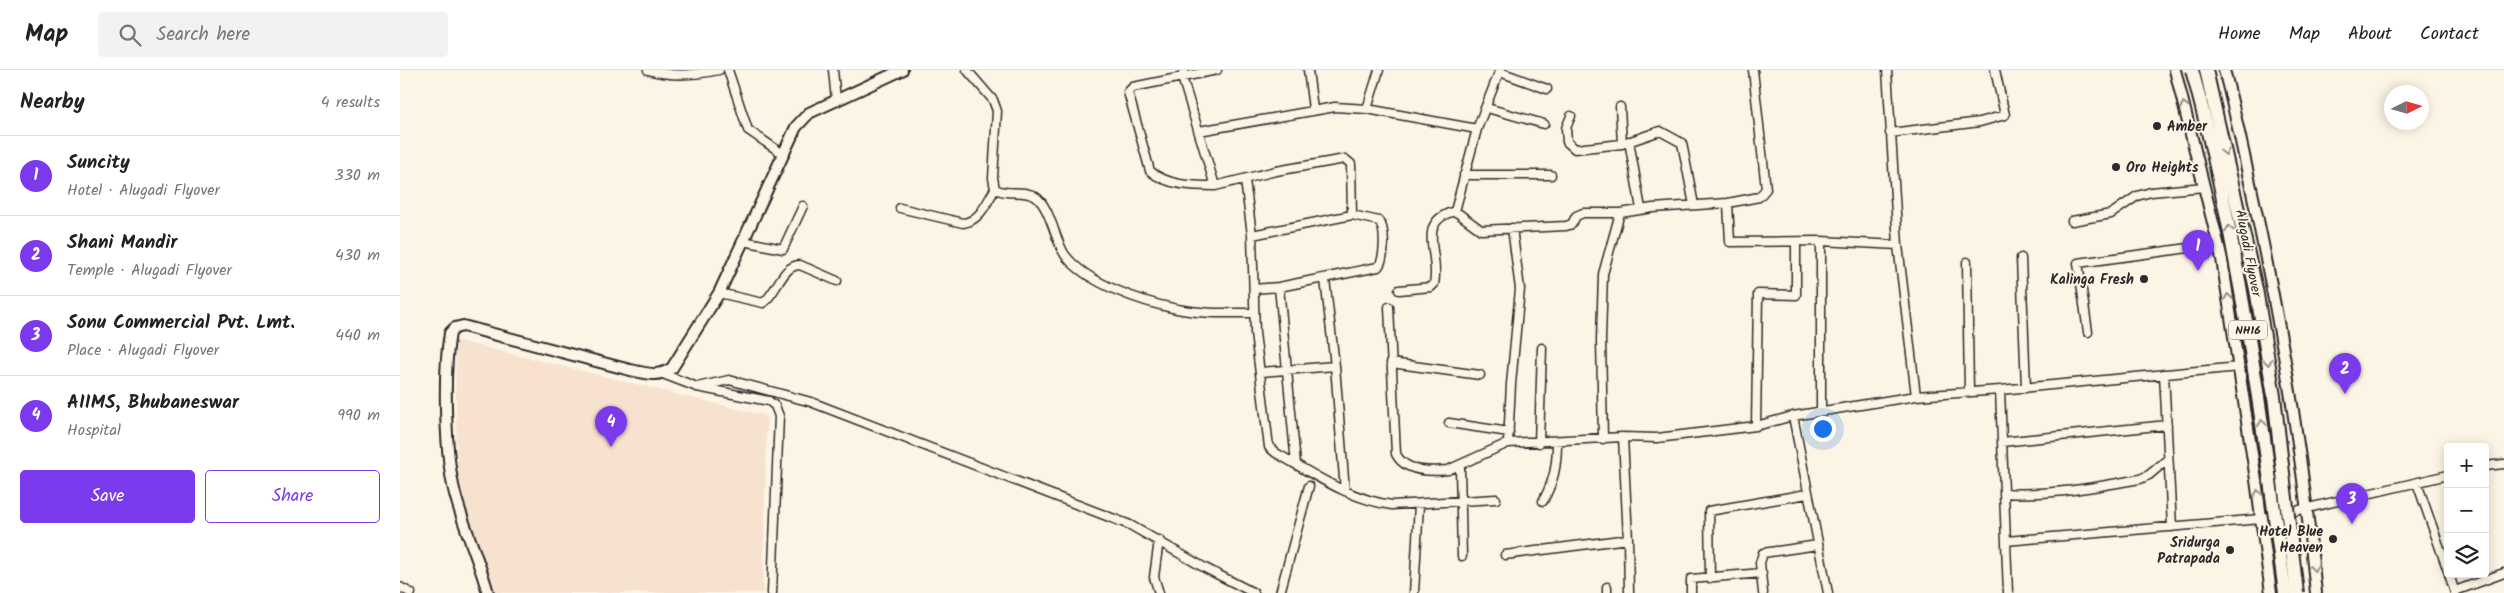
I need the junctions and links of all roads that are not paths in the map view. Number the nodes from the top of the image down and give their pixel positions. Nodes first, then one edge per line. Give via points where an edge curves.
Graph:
1 (648, 70) edge
2 (720, 70) edge
3 (728, 70) edge
4 (833, 70) edge
5 (966, 70) edge
6 (1217, 70) edge
7 (1308, 70) edge
8 (1379, 70) edge
9 (1753, 70) edge
10 (1887, 70) edge
11 (1995, 70) edge
12 (2175, 70) edge
13 (2192, 70) edge
14 (2206, 70) edge
15 (2224, 70) edge
16 (898, 71) edge
17 (1500, 71) edge
18 (1183, 74) edge
19 (1548, 89) dead end
20 (836, 100) junction
21 (1620, 107) dead end
22 (1487, 108) junction
23 (1367, 109) junction
24 (1313, 110) junction
25 (1571, 116) dead end
26 (1544, 124) dead end
27 (1477, 129) junction
28 (1199, 132) junction
29 (1890, 133) junction
30 (1626, 143) junction
31 (783, 154) junction
32 (1464, 175) junction
33 (1551, 175) dead end
34 (1244, 180) junction
35 (1215, 186) junction
36 (2204, 187) junction
37 (995, 189) junction
38 (1728, 203) junction
39 (1694, 205) junction
40 (804, 206) dead end
41 (900, 208) dead end
42 (1641, 209) junction
43 (1455, 211) junction
44 (1620, 213) junction
45 (1352, 216) junction
46 (2072, 221) dead end
47 (1512, 228) junction
48 (1252, 235) junction
49 (743, 241) junction
50 (1821, 241) junction
51 (1796, 242) junction
52 (2218, 244) junction
53 (1898, 245) junction
54 (2021, 258) dead end
55 (1967, 262) dead end
56 (1325, 279) junction
57 (837, 281) dead end
58 (1279, 287) junction
59 (1254, 289) junction
60 (1399, 290) dead end
61 (719, 293) junction
62 (1389, 307) dead end
63 (1254, 313) junction
64 (2088, 332) dead end
65 (1542, 348) dead end
66 (1391, 363) junction
67 (1336, 366) junction
68 (2239, 367) junction
69 (1287, 370) junction
70 (1261, 372) junction
71 (663, 374) junction
72 (2164, 374) junction
73 (1480, 375) dead end
74 (697, 387) junction
75 (2026, 388) junction
76 (2000, 390) junction
77 (1969, 392) junction
78 (1916, 396) junction
79 (1821, 411) junction
80 (1793, 416) junction
81 (1449, 423) dead end
82 (2167, 425) junction
83 (1756, 426) junction
84 (1509, 432) junction
85 (1623, 438) junction
86 (1603, 439) junction
87 (1557, 442) junction
88 (2002, 442) junction
89 (1539, 443) junction
90 (1508, 444) junction
91 (2168, 459) junction
92 (1296, 464) junction
93 (2504, 464) edge
94 (2489, 466) edge
95 (1460, 467) junction
96 (2444, 476) edge
97 (2417, 483) junction
98 (1309, 486) dead end
99 (1345, 491) junction
100 (2004, 493) junction
101 (1808, 494) junction
102 (1496, 499) dead end
103 (1461, 502) junction
104 (1543, 502) dead end
105 (1419, 504) junction
106 (2308, 509) junction
107 (2262, 519) junction
108 (2172, 527) junction
109 (1628, 539) junction
110 (1159, 540) junction
111 (2006, 541) junction
112 (1818, 545) junction
113 (1505, 555) dead end
114 (1462, 556) dead end
115 (2444, 561) edge
116 (1762, 573) junction
117 (2504, 573) edge
118 (1710, 578) junction
119 (2450, 578) edge
120 (400, 587) edge
121 (2455, 592) edge
122 (411, 593) edge
123 (488, 593) edge
124 (772, 593) edge
125 (1159, 593) edge
126 (1254, 593) edge
127 (1280, 593) edge
128 (1414, 593) edge
129 (1630, 593) edge
130 (1691, 593) edge
131 (1763, 593) edge
132 (1828, 593) edge
133 (2008, 593) edge
134 (2271, 593) edge
135 (2285, 593) edge
136 (2297, 593) edge
137 (2316, 593) edge

1 - 2 street via 660,74 698,75
3 - 31 street via 748,130
4 - 20 street
5 - 37 street via 993,100 997,111
6 - 18 street
7 - 24 street
8 - 23 street
9 - 38 street via 1766,189 1759,197
10 - 29 street
11 - 29 street via 2005,116
36 -> 12 street
135 -> 13 highway, Alugadi Flyover / NH16, bridge via 2243,299
14 -> 136 highway, Alugadi Flyover / NH16, bridge via 2256,289 2274,396
15 - 106 street via 2266,260
16 - 20 street
17 - 19 street
17 - 22 street
18 - 28 street
18 - 35 street via 1133,87 1128,92 1150,171 1168,181 1191,186
20 - 31 street via 803,117
21 - 30 street
22 - 26 street
22 - 27 street
23 - 24 street via 1335,107
23 - 27 street
24 - 28 street
25 - 30 street via 1566,128 1567,142 1575,149
27 - 32 street
28 - 35 street
29 - 53 street
30 - 39 street via 1660,131 1682,143
30 - 42 street
31 - 49 street
32 - 33 street
32 - 43 street
34 - 35 street
34 - 45 street via 1345,159 1351,164
34 - 48 street
36 - 46 street via 2151,192 2137,196 2111,214
36 - 52 street
37 - 41 street via 970,222
37 - 63 street via 1034,196 1040,201 1065,254 1076,266 1100,281 1132,296 1178,309
38 - 39 street
38 - 51 street via 1730,242
39 - 42 street
40 - 49 street via 782,249
42 - 44 street
43 - 47 street via 1481,230
43 - 60 street via 1438,217 1432,228 1434,284
44 - 47 street via 1579,214 1572,224 1566,226
44 - 86 street via 1603,274
45 - 48 street
45 - 56 street via 1373,219 1382,224 1381,264
47 - 84 street via 1520,289
48 - 59 street
49 - 61 street
50 - 51 street
50 - 53 street
50 - 79 street
51 - 83 street via 1796,295 1758,294
52 - 64 street via 2078,263
68 -> 52 street
53 - 78 street
54 - 75 street
55 - 77 street
56 - 58 street
56 - 67 street
57 - 61 street via 800,264 788,269 772,295 763,303
58 - 59 street
58 - 69 street
59 - 63 street
61 - 71 street via 672,368
62 - 66 street
63 - 70 street
65 - 89 street
66 - 73 street
66 - 95 street via 1396,454 1400,462 1411,468 1438,471
67 - 69 street
67 - 99 street
68 - 72 street
107 -> 68 street
69 - 70 street
69 - 92 street
70 - 92 street via 1269,446
71 - 74 street
71 - 123 street via 630,370 462,326 450,333 447,413 451,475
72 - 75 street
72 - 82 street
74 - 110 street via 729,380 811,402 1130,524
74 - 124 street via 769,401 779,416
75 - 76 street
76 - 77 street
76 - 88 street
77 - 78 street
78 - 79 street
79 - 80 street
80 - 83 street
80 - 101 street
81 - 84 street
82 - 88 street
82 - 91 street
83 - 85 street via 1657,438
84 - 90 street
85 - 86 street
85 - 109 street
86 - 87 street
87 - 89 street
87 - 104 street via 1556,473
88 - 100 street
89 - 90 street
90 - 95 street
91 - 100 street via 2140,479 2069,492
91 - 108 street
92 - 99 street
93 - 94 street
95 - 103 street
96 - 97 street
97 - 106 street
97 - 115 street
98 - 127 street
99 - 105 street via 1376,503
100 - 111 street
101 - 112 street
101 - 118 street via 1709,510
102 - 103 street
103 - 105 street
103 - 114 street
105 - 128 street
106 - 107 street
106 -> 137 street
107 - 108 street
107 - 134 street
108 - 111 street
109 - 113 street
109 - 129 street
110 - 125 street via 1154,577
110 - 126 street
111 - 133 street
112 - 116 street via 1763,553 1760,557
112 - 132 street
116 - 118 street
116 - 131 street
117 - 121 street
118 - 130 street via 1691,579
119 - 121 street
120 - 122 street

